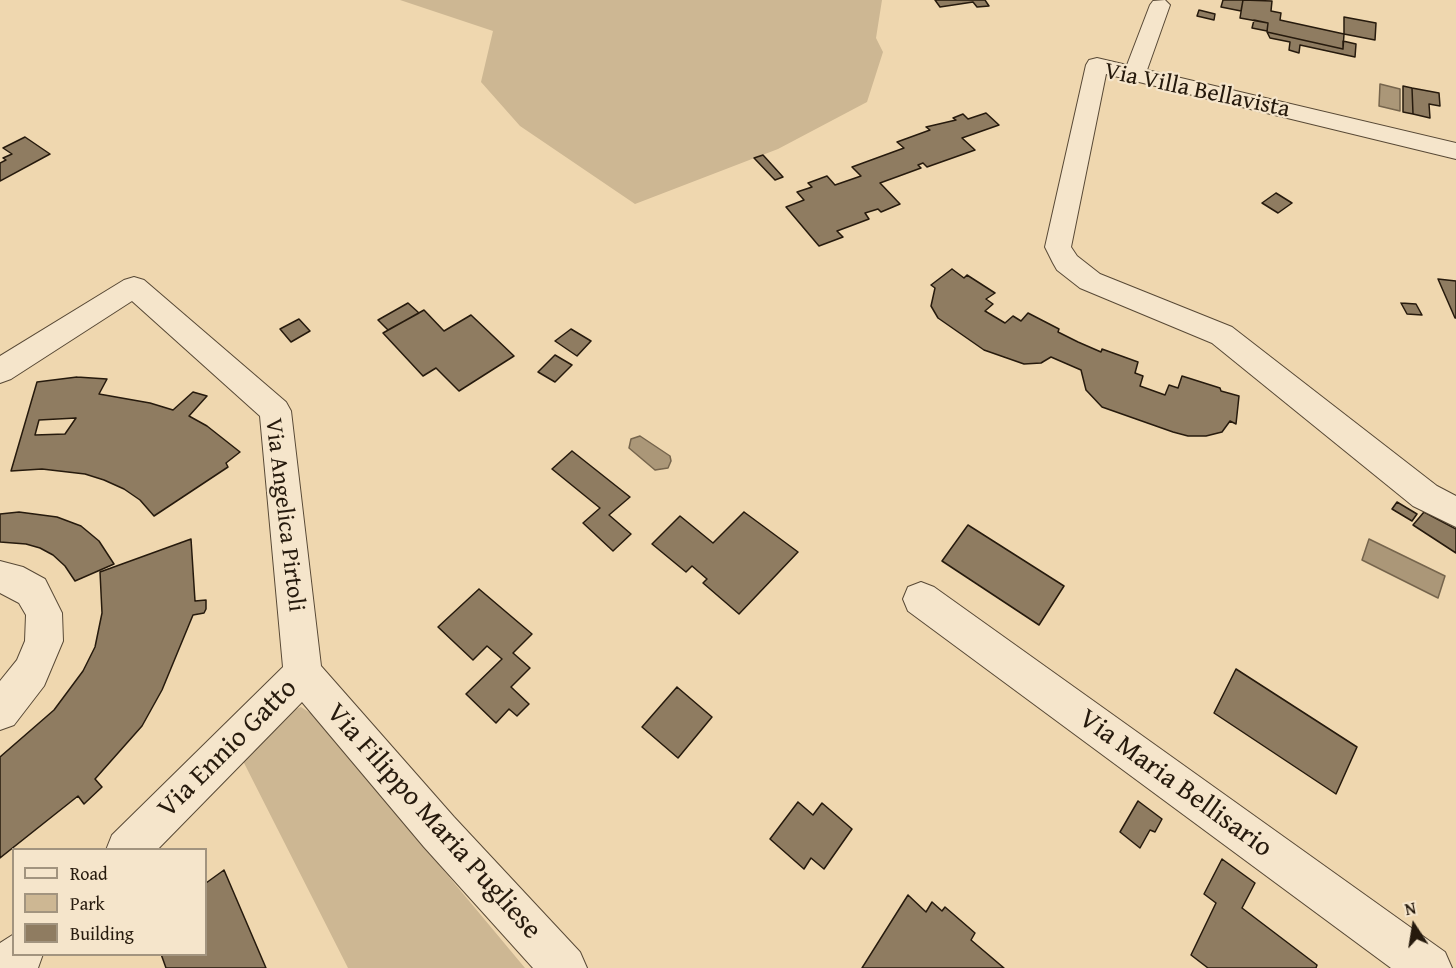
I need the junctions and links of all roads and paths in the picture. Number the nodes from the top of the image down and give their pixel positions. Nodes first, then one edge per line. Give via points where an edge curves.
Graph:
1 (1160, 5) dead end
2 (1135, 74) junction
3 (1456, 151) edge
4 (0, 371) edge
5 (1456, 512) edge
6 (0, 577) edge
7 (921, 599) dead end
8 (303, 674) junction
9 (0, 711) edge
10 (128, 848) edge
11 (19, 956) edge
12 (7, 968) edge
13 (564, 968) edge
14 (1429, 968) edge

1 - 2 street
2 - 3 street, Via Villa Bellavista
2 - 5 street, Via Villa Bellavista via 1097,65 1058,247 1066,263 1090,281 1222,334 1425,496
4 - 8 street, Via Angelica Pirtoli via 134,287 275,411
6 - 9 street via 10,578 32,591 44,613 44,641 31,673
7 - 14 street, Via Maria Bellisario
8 - 10 street, Via Ennio Gatto
8 - 13 street, Via Filippo Maria Pugliese via 439,832
11 - 12 street

